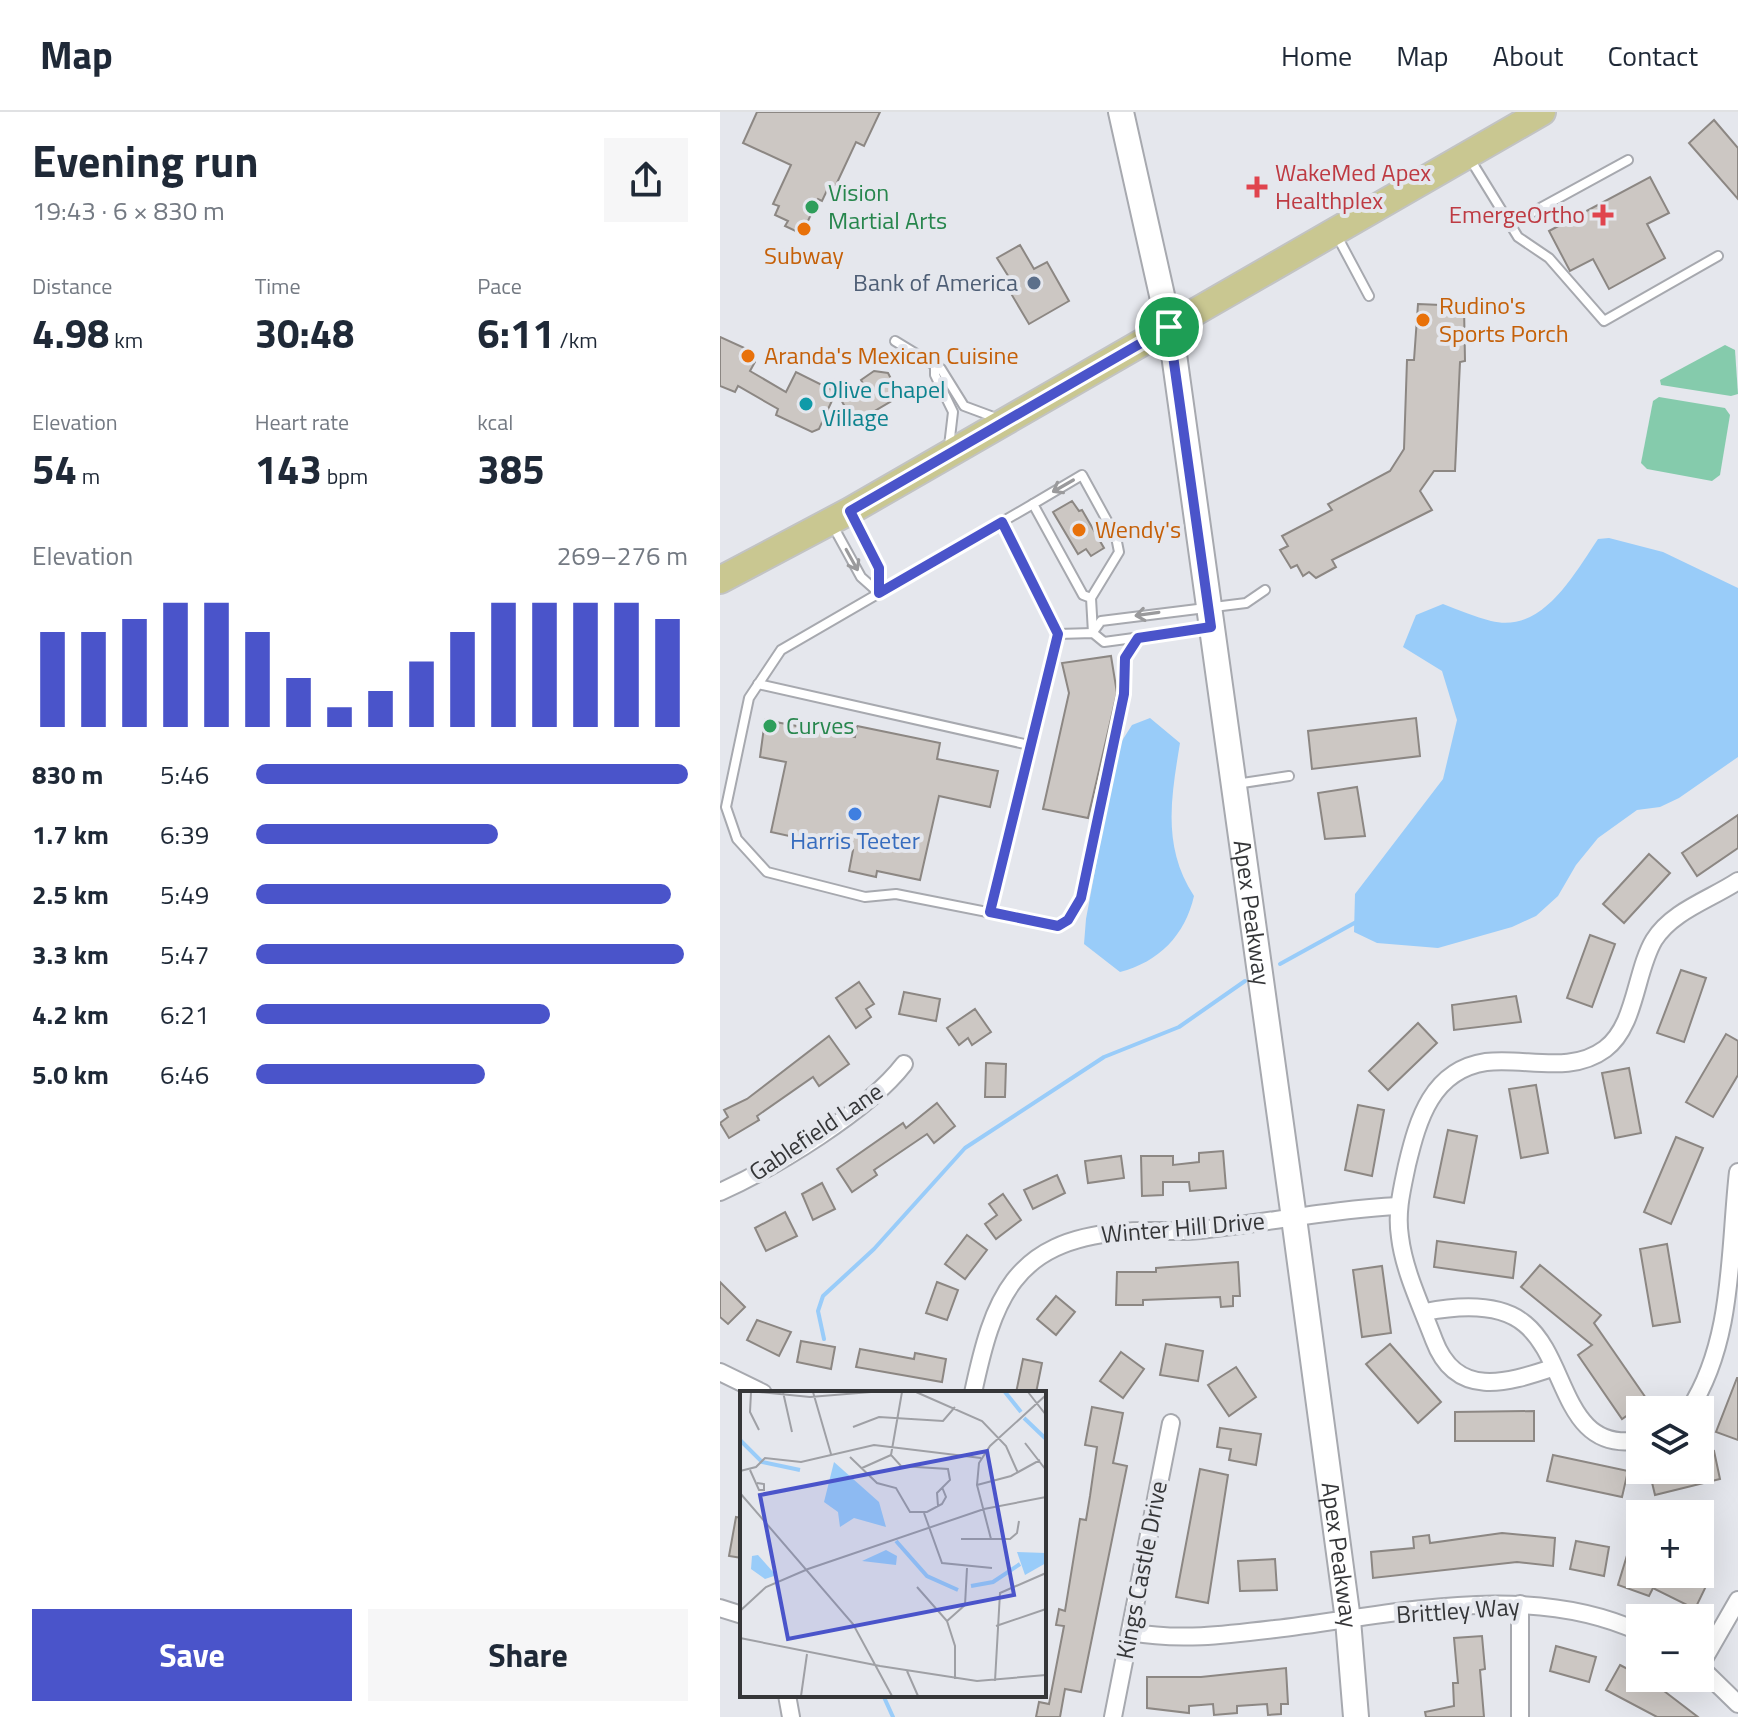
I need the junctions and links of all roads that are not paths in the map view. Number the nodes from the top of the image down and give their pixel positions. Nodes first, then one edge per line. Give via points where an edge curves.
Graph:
1 (1121, 112) edge
2 (1542, 112) edge
3 (1467, 155) junction
4 (1628, 160) dead end
5 (1511, 224) junction
6 (1334, 232) junction
7 (1718, 256) dead end
8 (1369, 296) dead end
9 (1169, 327) junction
10 (895, 341) dead end
11 (935, 368) junction
12 (1006, 421) junction
13 (947, 455) junction
14 (1033, 504) junction
15 (840, 516) junction
16 (1002, 522) junction
17 (720, 580) edge
18 (1265, 590) dead end
19 (879, 593) junction
20 (1091, 598) junction
21 (1209, 617) junction
22 (1093, 633) junction
23 (1058, 634) junction
24 (1138, 638) junction
25 (758, 684) junction
26 (1029, 745) junction
27 (1289, 776) dead end
28 (1232, 784) junction
29 (1738, 881) edge
30 (990, 912) junction
31 (904, 1064) dead end
32 (1738, 1172) edge
33 (720, 1192) edge
34 (1399, 1206) junction
35 (1294, 1218) junction
36 (1425, 1312) junction
37 (1552, 1368) junction
38 (720, 1372) edge
39 (759, 1391) edge
40 (973, 1391) edge
41 (1697, 1396) edge
42 (1171, 1423) dead end
43 (1626, 1440) edge
44 (1738, 1600) edge
45 (1520, 1604) junction
46 (720, 1608) edge
47 (740, 1614) edge
48 (1348, 1620) junction
49 (1626, 1627) edge
50 (1130, 1632) junction
51 (1714, 1642) edge
52 (1714, 1681) edge
53 (787, 1697) edge
54 (1738, 1704) edge
55 (791, 1717) edge
56 (1113, 1717) edge
57 (1356, 1717) edge
58 (1520, 1717) edge

1 - 9 main road, Apex Peakway
2 - 3 main road
3 - 5 lane
3 - 6 main road
4 - 5 lane
5 - 7 lane via 1604,321
6 - 8 lane
6 - 9 main road
9 - 12 main road
9 - 21 main road, Apex Peakway
10 - 11 lane
11 - 12 lane via 941,369 964,406
11 - 13 lane via 953,412
12 - 13 main road
13 - 15 main road
14 - 16 lane
14 - 20 lane via 1083,595
20 -> 14 lane via 1119,552 1082,475
15 - 17 main road
15 -> 19 lane via 861,577
15 - 19 lane via 879,568
16 - 19 lane
16 - 23 lane
18 - 21 lane
19 - 25 lane via 781,650
20 - 22 lane
21 -> 22 lane via 1101,621
21 - 24 lane
21 - 28 main road, Apex Peakway
22 - 23 lane
22 - 24 lane via 1104,642
23 - 26 lane
24 - 30 lane via 1125,658 1124,694 1081,898 1058,926
25 - 26 lane
25 - 30 lane via 749,698 726,807 737,839 767,872 865,897 896,894
26 - 30 lane
27 - 28 lane
28 - 35 main road, Apex Peakway
29 - 34 street via 1685,912 1655,939 1624,1023 1607,1048 1565,1064 1486,1062 1450,1077 1434,1092 1416,1128
31 - 33 street, Gablefield Lane via 886,1088 778,1161
32 - 41 street via 1719,1341
34 - 35 street, Winter Hill Drive
34 - 36 street via 1400,1241
35 - 40 street, Winter Hill Drive via 1186,1231 1110,1233 1054,1248 1022,1273 997,1304
35 - 48 main road, Apex Peakway
36 - 37 street via 1462,1307 1510,1316 1536,1335
36 - 37 street via 1444,1359 1469,1379 1502,1383
37 - 43 street via 1590,1430 1612,1441
38 - 39 street
42 - 50 street, Kings Castle Drive
44 - 51 street
45 - 48 street, Brittley Way
45 - 49 street, Brittley Way via 1578,1610
45 - 58 street
46 - 47 street
48 - 50 street, Brittley Way via 1203,1637
48 - 57 main road, Apex Peakway
50 - 56 street, Kings Castle Drive
52 - 54 street
53 - 55 street

